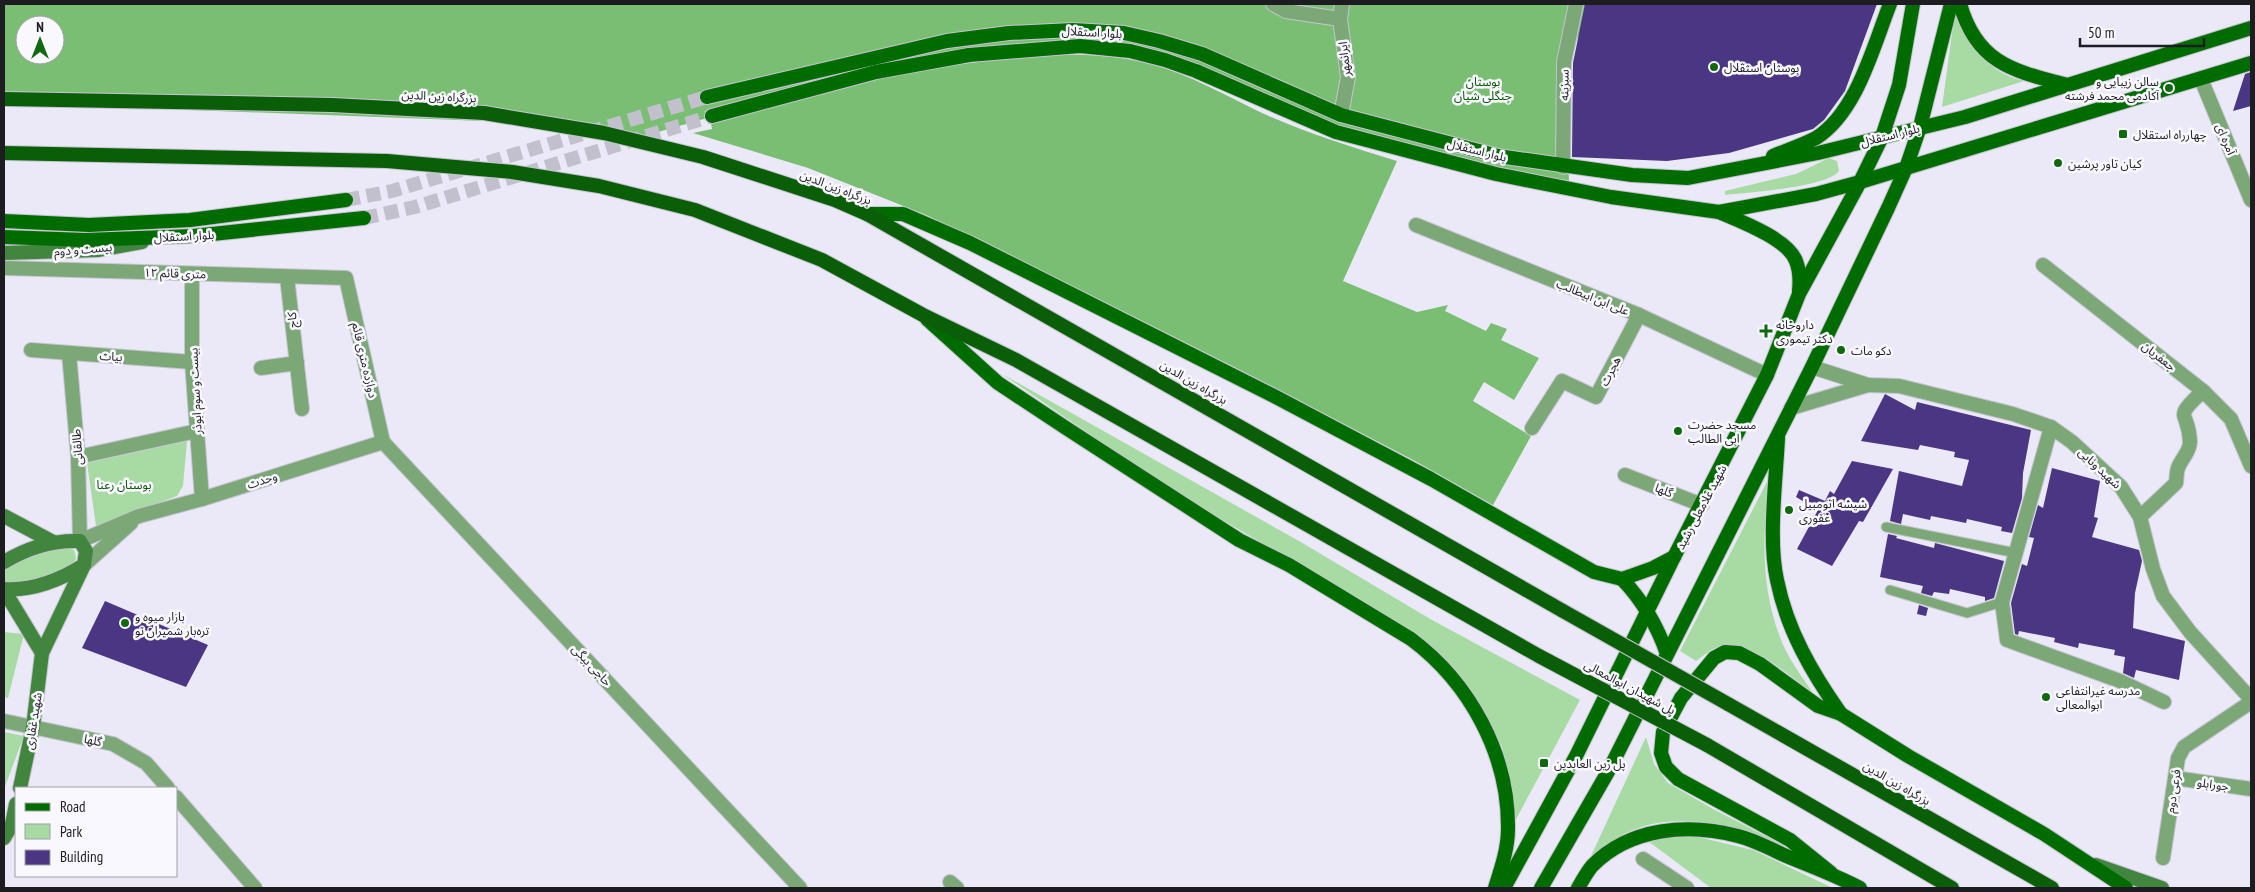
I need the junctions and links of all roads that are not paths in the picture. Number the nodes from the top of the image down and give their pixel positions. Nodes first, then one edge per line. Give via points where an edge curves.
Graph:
1 (1273, 4) edge
2 (1342, 4) edge
3 (1576, 4) edge
4 (1890, 4) edge
5 (1913, 4) edge
6 (1951, 4) edge
7 (1960, 4) edge
8 (1340, 19) junction
9 (2251, 28) edge
10 (2251, 63) edge
11 (2201, 79) junction
12 (2068, 85) junction
13 (707, 97) tunnel mouth
14 (4, 99) edge
15 (1341, 115) junction
16 (712, 116) tunnel mouth
17 (1920, 127) junction
18 (1882, 137) junction
19 (4, 153) edge
20 (1563, 167) junction
21 (1906, 168) junction
22 (1742, 169) junction
23 (1860, 182) junction
24 (346, 200) tunnel mouth
25 (2251, 200) edge
26 (1719, 212) junction
27 (867, 214) junction
28 (364, 218) tunnel mouth
29 (4, 222) edge
30 (1416, 225) dead end
31 (4, 237) edge
32 (161, 237) junction
33 (4, 253) edge
34 (2043, 265) dead end
35 (4, 268) edge
36 (287, 277) junction
37 (346, 278) joint
38 (192, 283) dead end
39 (1799, 294) junction
40 (923, 315) junction
41 (1639, 315) junction
42 (31, 350) dead end
43 (68, 353) junction
44 (192, 362) junction
45 (297, 363) junction
46 (1812, 367) junction
47 (261, 368) dead end
48 (1767, 375) junction
49 (1868, 384) junction
50 (2203, 391) junction
51 (1791, 408) junction
52 (302, 409) dead end
53 (2051, 427) junction
54 (1532, 428) dead end
55 (197, 431) junction
56 (1778, 434) junction
57 (383, 442) junction
58 (78, 456) junction
59 (2251, 466) edge
60 (1625, 475) dead end
61 (202, 499) junction
62 (1702, 505) junction
63 (4, 516) edge
64 (139, 516) junction
65 (2140, 517) junction
66 (1886, 527) dead end
67 (80, 541) junction
68 (53, 542) junction
69 (2016, 553) junction
70 (1674, 557) junction
71 (4, 562) edge
72 (84, 565) junction
73 (1622, 579) junction
74 (4, 589) edge
75 (1890, 590) dead end
76 (2002, 602) junction
77 (1648, 612) junction
78 (42, 653) junction
79 (1667, 654) junction
80 (2251, 700) edge
81 (2164, 702) dead end
82 (1841, 714) junction
83 (4, 721) edge
84 (33, 727) junction
85 (2175, 778) junction
86 (20, 787) edge
87 (167, 787) edge
88 (2251, 789) edge
89 (178, 799) edge
90 (15, 809) edge
91 (4, 838) edge
92 (2163, 858) dead end
93 (1643, 859) dead end
94 (2083, 860) junction
95 (1592, 866) junction
96 (1831, 873) junction
97 (248, 886) edge
98 (800, 888) edge
99 (1494, 888) edge
100 (1504, 888) edge
101 (1541, 888) edge
102 (1578, 888) edge
103 (1587, 888) edge
104 (1687, 888) edge
105 (1860, 888) edge
106 (1952, 888) edge
107 (2052, 888) edge
108 (2126, 888) edge
109 (2162, 888) edge

1 - 8 street via 1286,11
2 - 8 street, ایرانمهر
3 - 20 street, سبزینه via 1564,62
4 - 22 main road via 1855,92 1840,115 1816,138
5 - 18 main road, شهید غلامعلی رشید via 1898,85
6 - 17 main road
7 - 12 main road via 1968,25 1993,57 2016,72
8 - 15 street, ایرانمهر via 1348,77
9 - 12 main road, بلوار استقلال
10 - 11 main road, بلوار استقلال
11 - 21 main road, بلوار استقلال
11 - 25 street, آمره ای
12 - 17 main road, بلوار استقلال via 1965,117
13 - 15 main road, بلوار استقلال via 947,41 1009,33 1074,30 1124,34 1185,49
14 - 27 highway, بزرگراه زین الدین via 332,106 484,113 604,133 703,157 835,200
15 - 20 main road, بلوار استقلال via 1498,156
16 - 26 main road, بلوار استقلال via 876,72 969,56 1080,46 1130,51 1196,70 1336,132 1496,174 1611,197
17 - 18 main road, بلوار استقلال
17 - 21 main road
18 - 22 main road, بلوار استقلال
18 - 23 main road, شهید غلامعلی رشید
19 - 40 highway via 387,162 512,172 599,186 695,210 822,260
20 - 22 main road, بلوار استقلال via 1688,178
21 - 23 main road, بلوار استقلال
21 - 46 main road
23 - 26 main road, بلوار استقلال via 1816,194
23 - 39 main road, شهید غلامعلی رشید
24 - 29 main road, بلوار استقلال via 190,220 89,225
26 - 39 main road via 1760,230 1788,249 1798,266
27 - 73 main road via 903,214 970,243 1274,396 1431,479 1594,572
27 - 107 highway, بزرگراه زین الدین, bridge
28 - 32 main road, بلوار استقلال
30 - 41 street, علی ابن ابیطالب
31 - 32 main road, بلوار استقلال via 85,240
32 - 33 main road, بیست و دوم via 98,250
34 - 50 street, جعفریان
35 - 36 street, ۱۲ متری قائم
36 - 37 street, ۱۲ متری قائم
36 - 45 street, کاج
37 - 57 street, دوازده متری قائم
38 - 44 street, بیست و سوم ابوذر
39 - 48 main road, شهید غلامعلی رشید
40 - 99 main road via 998,383 1239,540 1289,565 1430,653 1470,700 1503,777 1508,830 1504,859
40 - 106 highway, پل شهیدان ابوالمعالی, bridge via 1016,360 1539,656 1707,745
41 - 48 street, علی ابن ابیطالب
41 - 54 street, هجرت via 1596,397 1562,381
42 - 43 street, بیات
43 - 44 street, بیات
43 - 58 street, طالقانی
44 - 55 street, بیست و سوم ابوذر
45 - 47 street
45 - 52 street, کاج
46 - 49 street, شهید ونایی
46 - 51 main road
48 - 62 main road, شهید غلامعلی رشید
49 - 51 street, شهید ونایی
49 - 53 street, شهید ونایی via 1899,386 1943,396
50 - 59 street, جعفریان via 2231,419
50 - 65 street via 2183,413 2190,442 2178,467 2176,483
51 - 56 main road
53 - 65 street, شهید ونایی via 2108,473
53 - 69 street
55 - 58 street
55 - 61 street, بیست و سوم ابوذر
56 - 79 main road
56 - 82 main road via 1774,501 1776,580 1791,629 1816,678
57 - 61 street, وحدت
57 - 98 street, حاجی بیگی
58 - 67 street, طالقانی
60 - 62 street, گلها
61 - 64 street, وحدت
62 - 70 main road, شهید غلامعلی رشید
63 - 68 main road
64 - 67 street, وحدت
64 - 72 street, وحدت
65 - 80 street, شهید ونایی via 2163,596 2190,632
66 - 69 lane
67 - 68 main road
67 - 72 main road via 86,551
68 - 71 main road
69 - 76 street
70 - 73 main road
70 - 77 main road, شهید غلامعلی رشید
72 - 74 main road via 65,577 20,590
72 - 78 main road, شهید غفاری
73 - 77 main road
74 - 78 main road
75 - 76 lane via 1967,612
76 - 81 street via 2007,640
77 - 79 main road
77 - 100 main road, شهید غلامعلی رشید via 1576,756
78 - 84 main road, شهید غفاری
79 - 101 main road via 1609,770
80 - 85 street, فرعی دوم via 2184,747 2178,758
82 - 94 main road
82 - 96 main road via 1818,706 1760,664 1726,652 1714,658 1681,698 1664,732 1661,754 1666,768 1678,779 1790,840
83 - 84 street, گلها
84 - 86 main road, شهید غفاری
84 - 87 street, گلها via 113,744 146,762
85 - 88 street, جورابلو
85 - 92 street, فرعی دوم
89 - 97 street
90 - 91 main road via 12,824
93 - 104 street
94 - 108 main road
94 - 109 main road
95 - 96 main road via 1620,845 1644,834 1690,829 1739,836
95 - 102 main road
95 - 103 main road
96 - 105 main road

